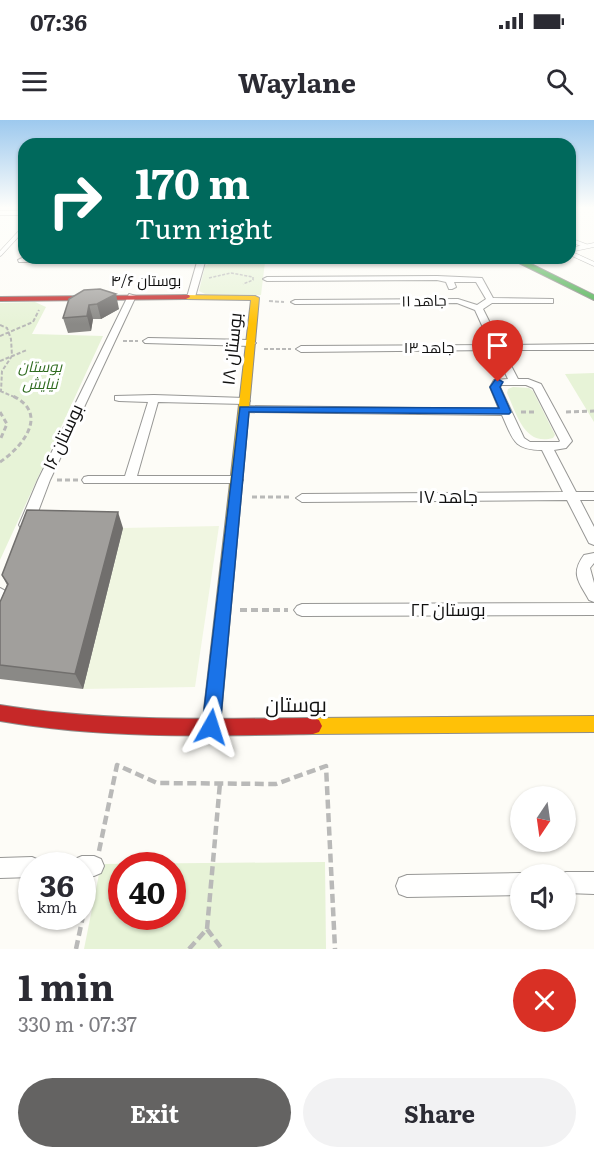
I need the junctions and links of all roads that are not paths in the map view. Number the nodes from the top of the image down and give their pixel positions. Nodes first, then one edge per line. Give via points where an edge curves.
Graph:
1 (576, 254) edge
2 (201, 264) edge
3 (525, 264) edge
4 (594, 264) edge
5 (267, 279) dead end
6 (449, 280) junction
7 (132, 296) junction
8 (191, 297) junction
9 (594, 298) edge
10 (0, 299) edge
11 (256, 299) joint
12 (490, 300) junction
13 (458, 301) junction
14 (550, 301) dead end
15 (295, 302) road end
16 (478, 308) junction
17 (148, 341) road end
18 (251, 346) junction
19 (497, 347) junction
20 (594, 347) edge
21 (301, 349) road end
22 (514, 382) junction
23 (119, 398) dead end
24 (154, 398) junction
25 (244, 405) junction
26 (506, 412) junction
27 (546, 446) junction
28 (88, 480) road end
29 (130, 480) junction
30 (237, 480) junction
31 (572, 496) junction
32 (594, 496) edge
33 (302, 498) road end
34 (594, 540) edge
35 (20, 541) edge
36 (594, 558) edge
37 (4, 596) edge
38 (594, 596) edge
39 (594, 609) edge
40 (302, 610) road end
41 (0, 619) edge
42 (0, 713) edge
43 (594, 724) edge
44 (211, 727) junction
45 (18, 867) edge
46 (0, 868) edge
47 (576, 883) edge
48 (594, 883) edge
49 (510, 884) edge
50 (407, 886) dead end

1 - 4 lane
2 - 8 street
3 - 9 street
5 - 6 street
6 - 12 street via 479,280
6 - 13 street
7 - 8 street, بوستان ۴/۶
7 - 10 street, بوستان ۴/۶
7 - 35 street, بوستان ۱۶ via 44,480
8 - 11 street, بوستان ۴/۶
11 - 18 street, بوستان ۱۸
12 - 14 street
12 - 16 street
13 - 15 street, جاهد ۱۱
13 - 16 street, جاهد ۱۱
16 - 19 street
17 - 18 street
18 - 25 street, بوستان ۱۸
19 - 20 street, جاهد ۱۳
19 - 21 street, جاهد ۱۳
19 - 22 street
22 - 26 street via 498,382 495,387
22 - 27 street via 537,386 566,441 562,446
23 - 24 street
24 - 25 street
24 - 29 street
25 - 26 street
25 - 30 street, بوستان ۱۸
26 - 27 street via 519,440 528,446
27 - 31 street
28 - 29 street
29 - 30 street
30 - 44 street, بوستان ۱۸
31 - 32 street, جاهد ۱۷
31 - 33 street, جاهد ۱۷
31 - 34 street
36 - 38 street via 583,567
37 - 41 street
39 - 40 street, بوستان ۲۲
42 - 44 street, بوستان via 96,725
43 - 44 street, بوستان
45 - 46 street
47 - 48 street
49 - 50 street

